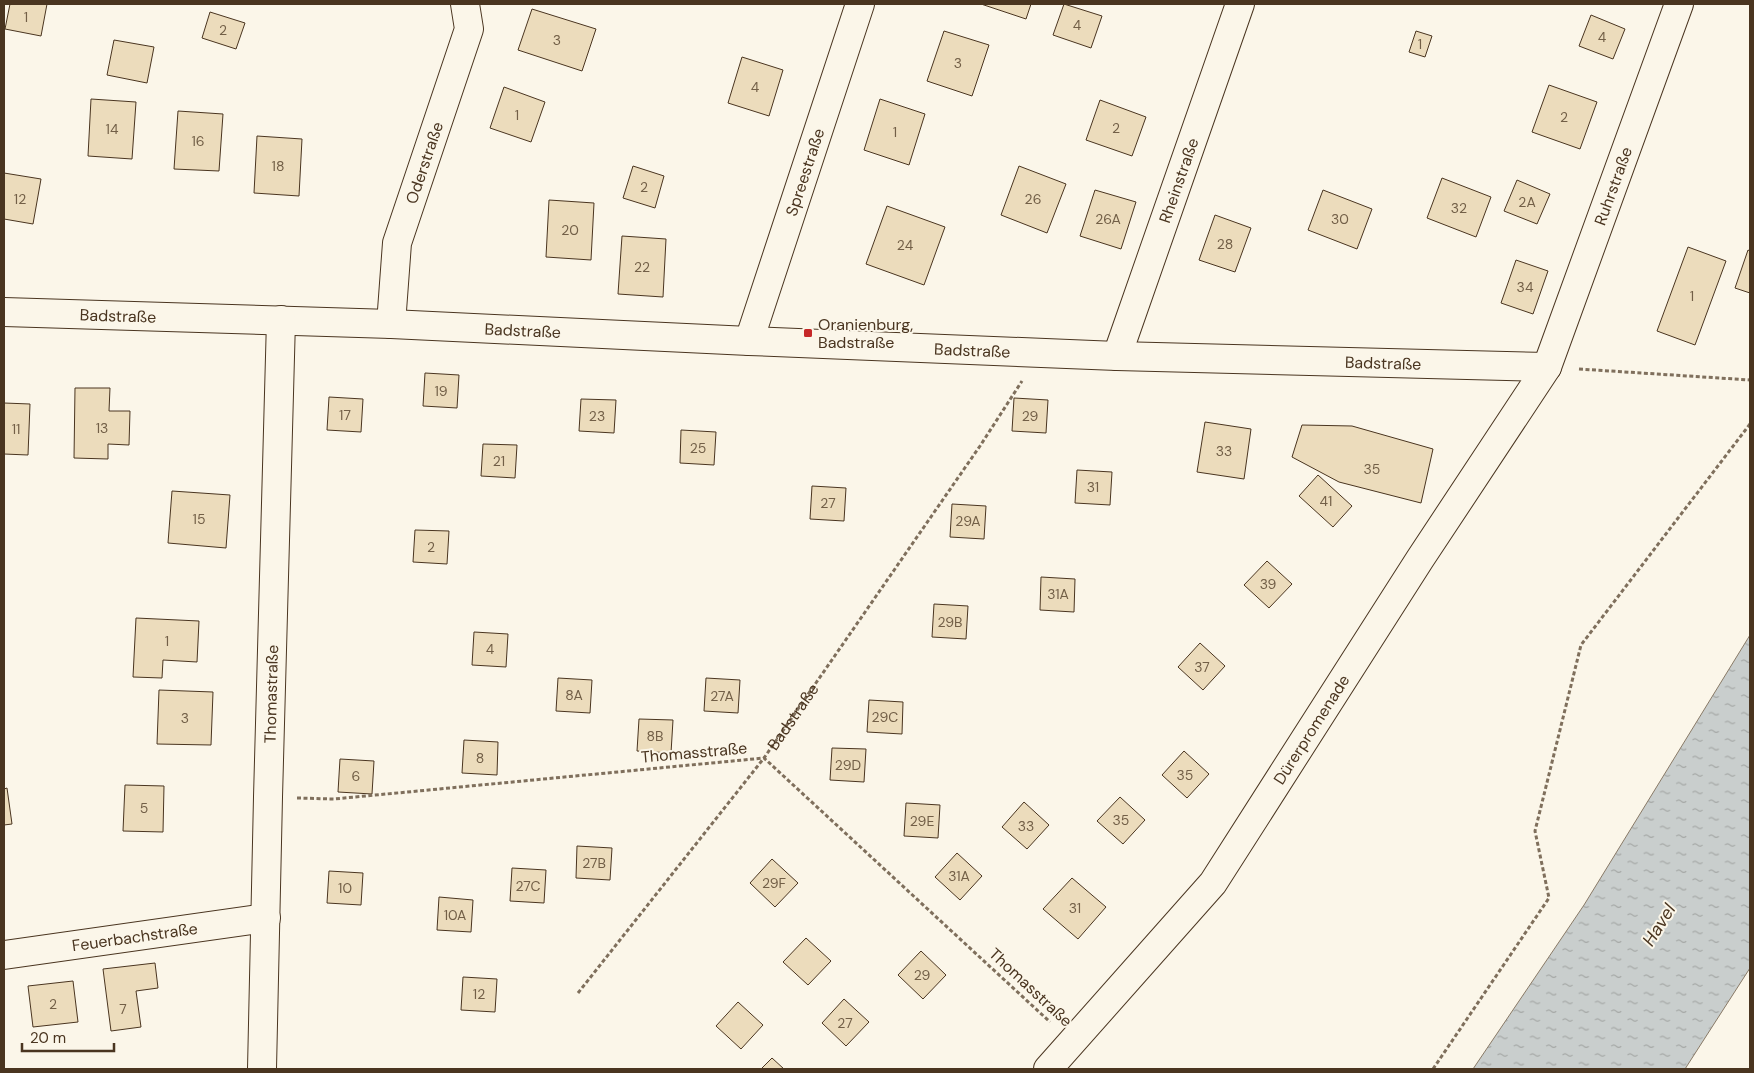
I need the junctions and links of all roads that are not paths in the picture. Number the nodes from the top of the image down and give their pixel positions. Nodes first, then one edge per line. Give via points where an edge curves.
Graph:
1 (465, 4) edge
2 (860, 4) edge
3 (1240, 4) edge
4 (1679, 4) edge
5 (4, 312) edge
6 (281, 320) junction
7 (391, 324) junction
8 (749, 341) junction
9 (1117, 356) junction
10 (1547, 367) junction
11 (266, 918) junction
12 (4, 954) edge
13 (262, 1069) edge
14 (1048, 1069) edge

1 - 7 street, Oderstraße via 469,29 397,244
2 - 8 street, Spreestraße
3 - 9 street, Rheinstraße
4 - 10 street, Ruhrstraße
5 - 6 street, Badstraße
6 - 7 street, Badstraße
6 - 11 street, Thomastraße
7 - 8 street, Badstraße
8 - 9 street, Badstraße
9 - 10 street, Badstraße
10 - 14 street, Dürerpromenade via 1213,883
11 - 12 street, Feuerbachstraße
11 - 13 street, Thomastraße

